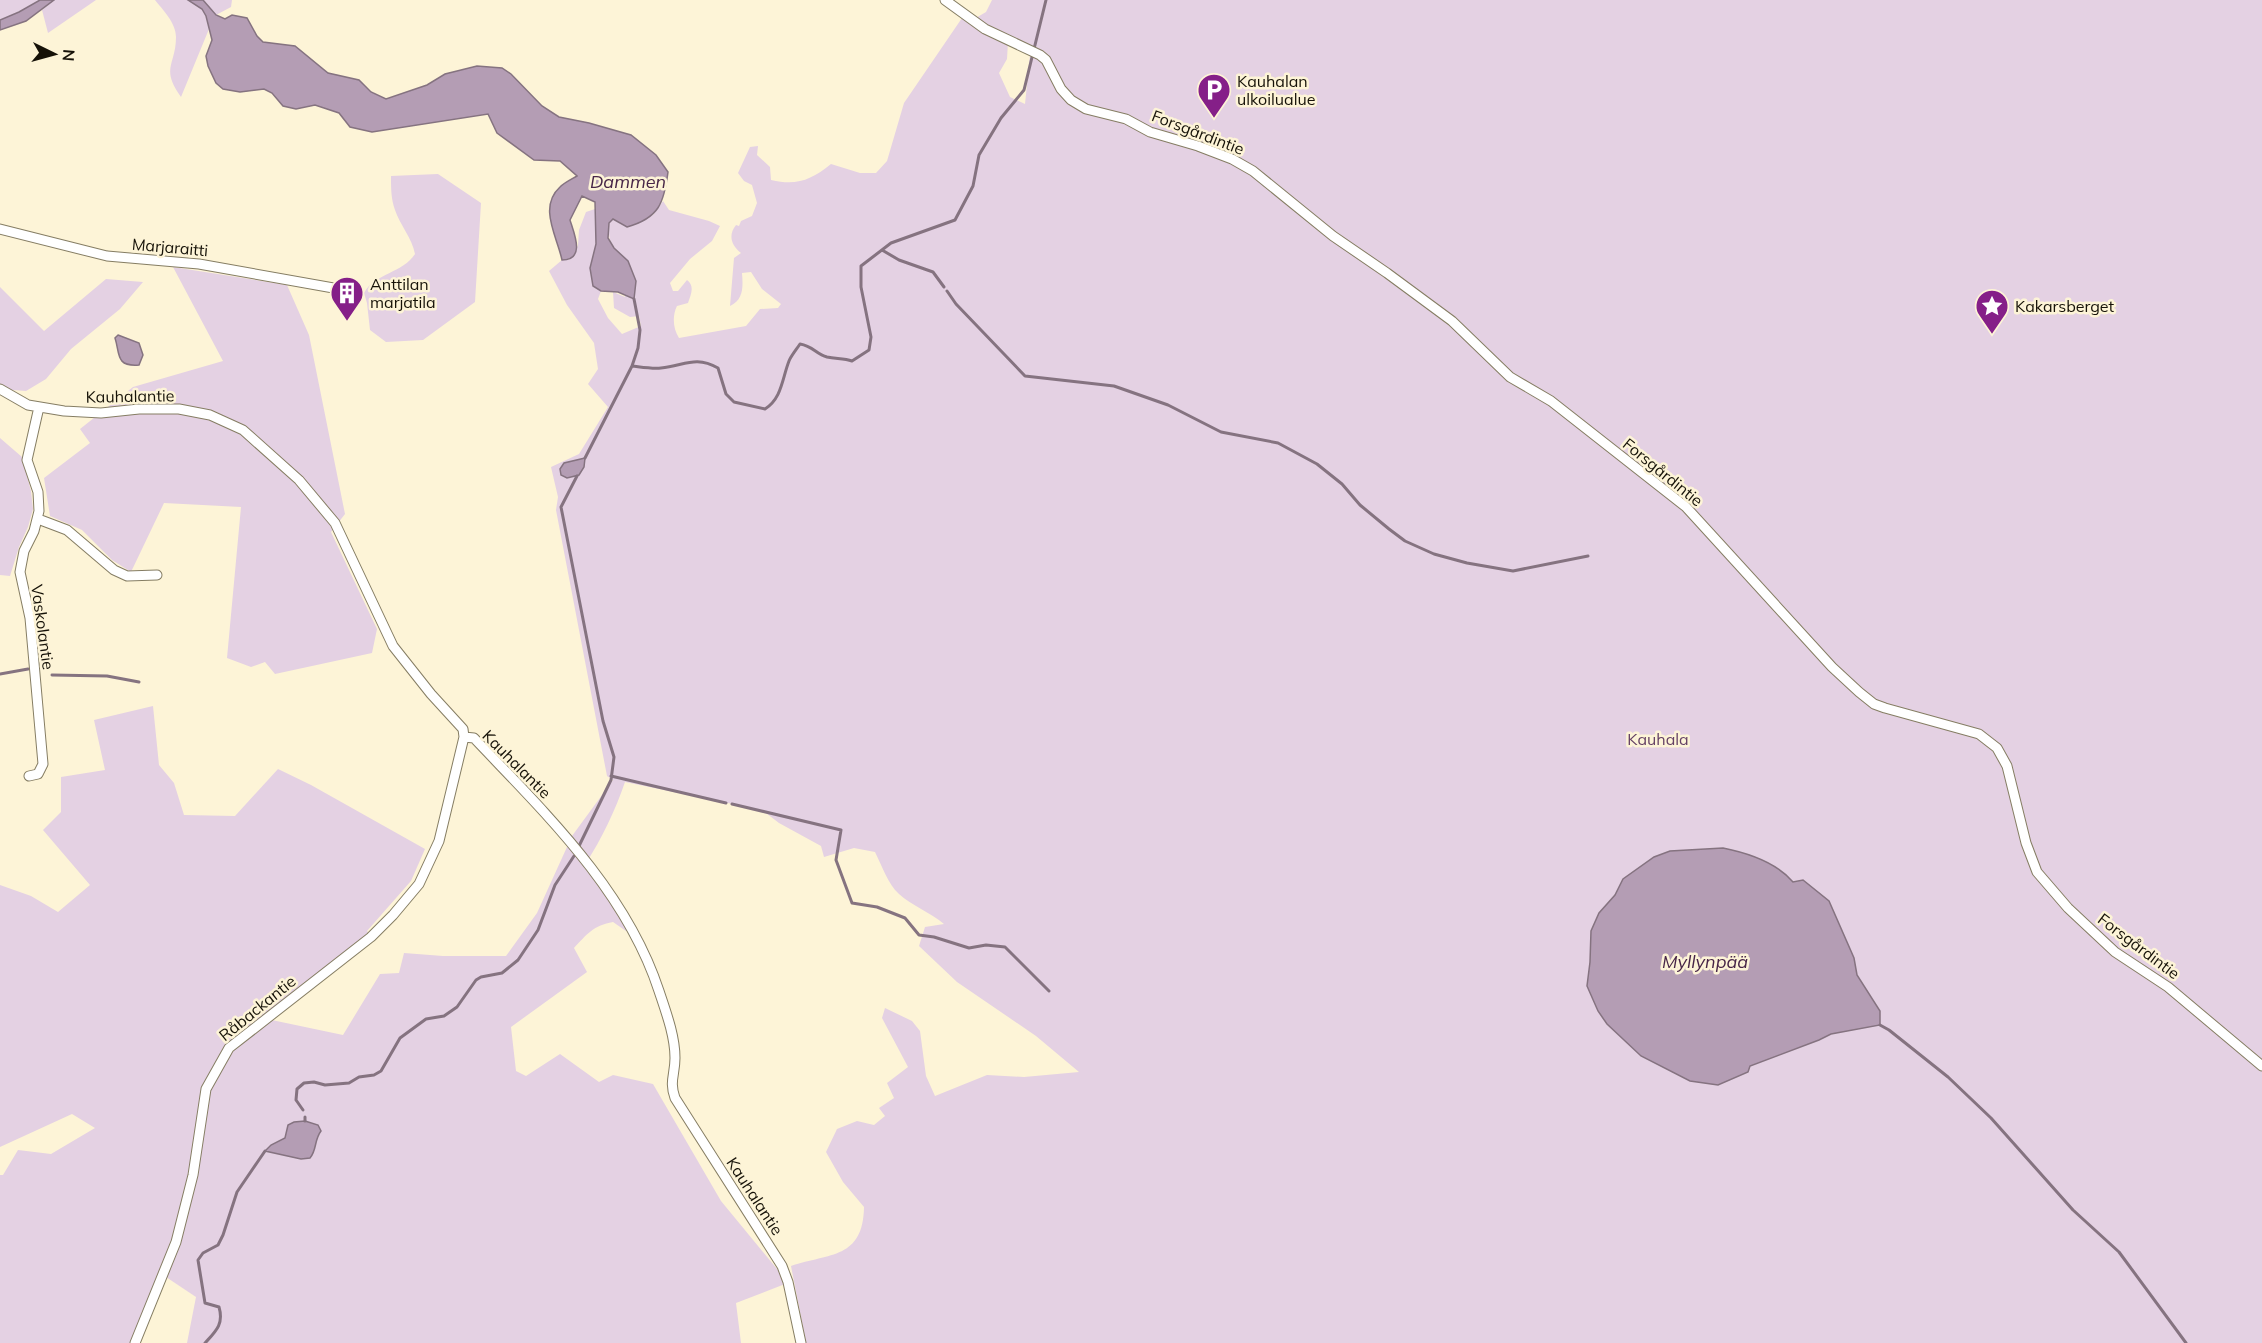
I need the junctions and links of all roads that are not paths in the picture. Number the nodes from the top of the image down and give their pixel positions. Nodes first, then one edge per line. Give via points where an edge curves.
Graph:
1 (945, 0) edge
2 (0, 228) edge
3 (339, 289) dead end
4 (0, 389) edge
5 (39, 407) junction
6 (38, 519) junction
7 (157, 575) dead end
8 (464, 737) junction
9 (29, 776) dead end
10 (2262, 1066) edge
11 (135, 1343) edge
12 (801, 1343) edge

1 - 10 street, Forsgårdintie via 985,29 1040,55 1071,100 1092,111 1126,119 1150,132 1232,159 1253,171 1333,236 1452,321 1510,377 1551,401 1686,507 1832,667 1874,704 1979,735 1997,748 2007,766 2037,872 2067,908 2115,951 2168,987
2 - 3 street, Marjaraitti via 107,256 200,264
4 - 5 street, Kauhalantie
5 - 6 street, Vaskolantie via 27,460 38,492
5 - 8 street, Kauhalantie via 101,413 180,409 210,415 243,430 299,480 335,523 393,646 463,729
6 - 7 street via 67,530 114,570 127,576
6 - 9 street, Vaskolantie via 24,550 20,572 30,618 44,764 38,774
8 - 11 street, Råbackantie via 439,842 419,884 370,937 229,1048 216,1070 206,1089 193,1175 176,1242
8 - 12 street, Kauhalantie via 474,738 561,831 629,923 649,964 666,1015 675,1054 671,1084 675,1098 782,1266

